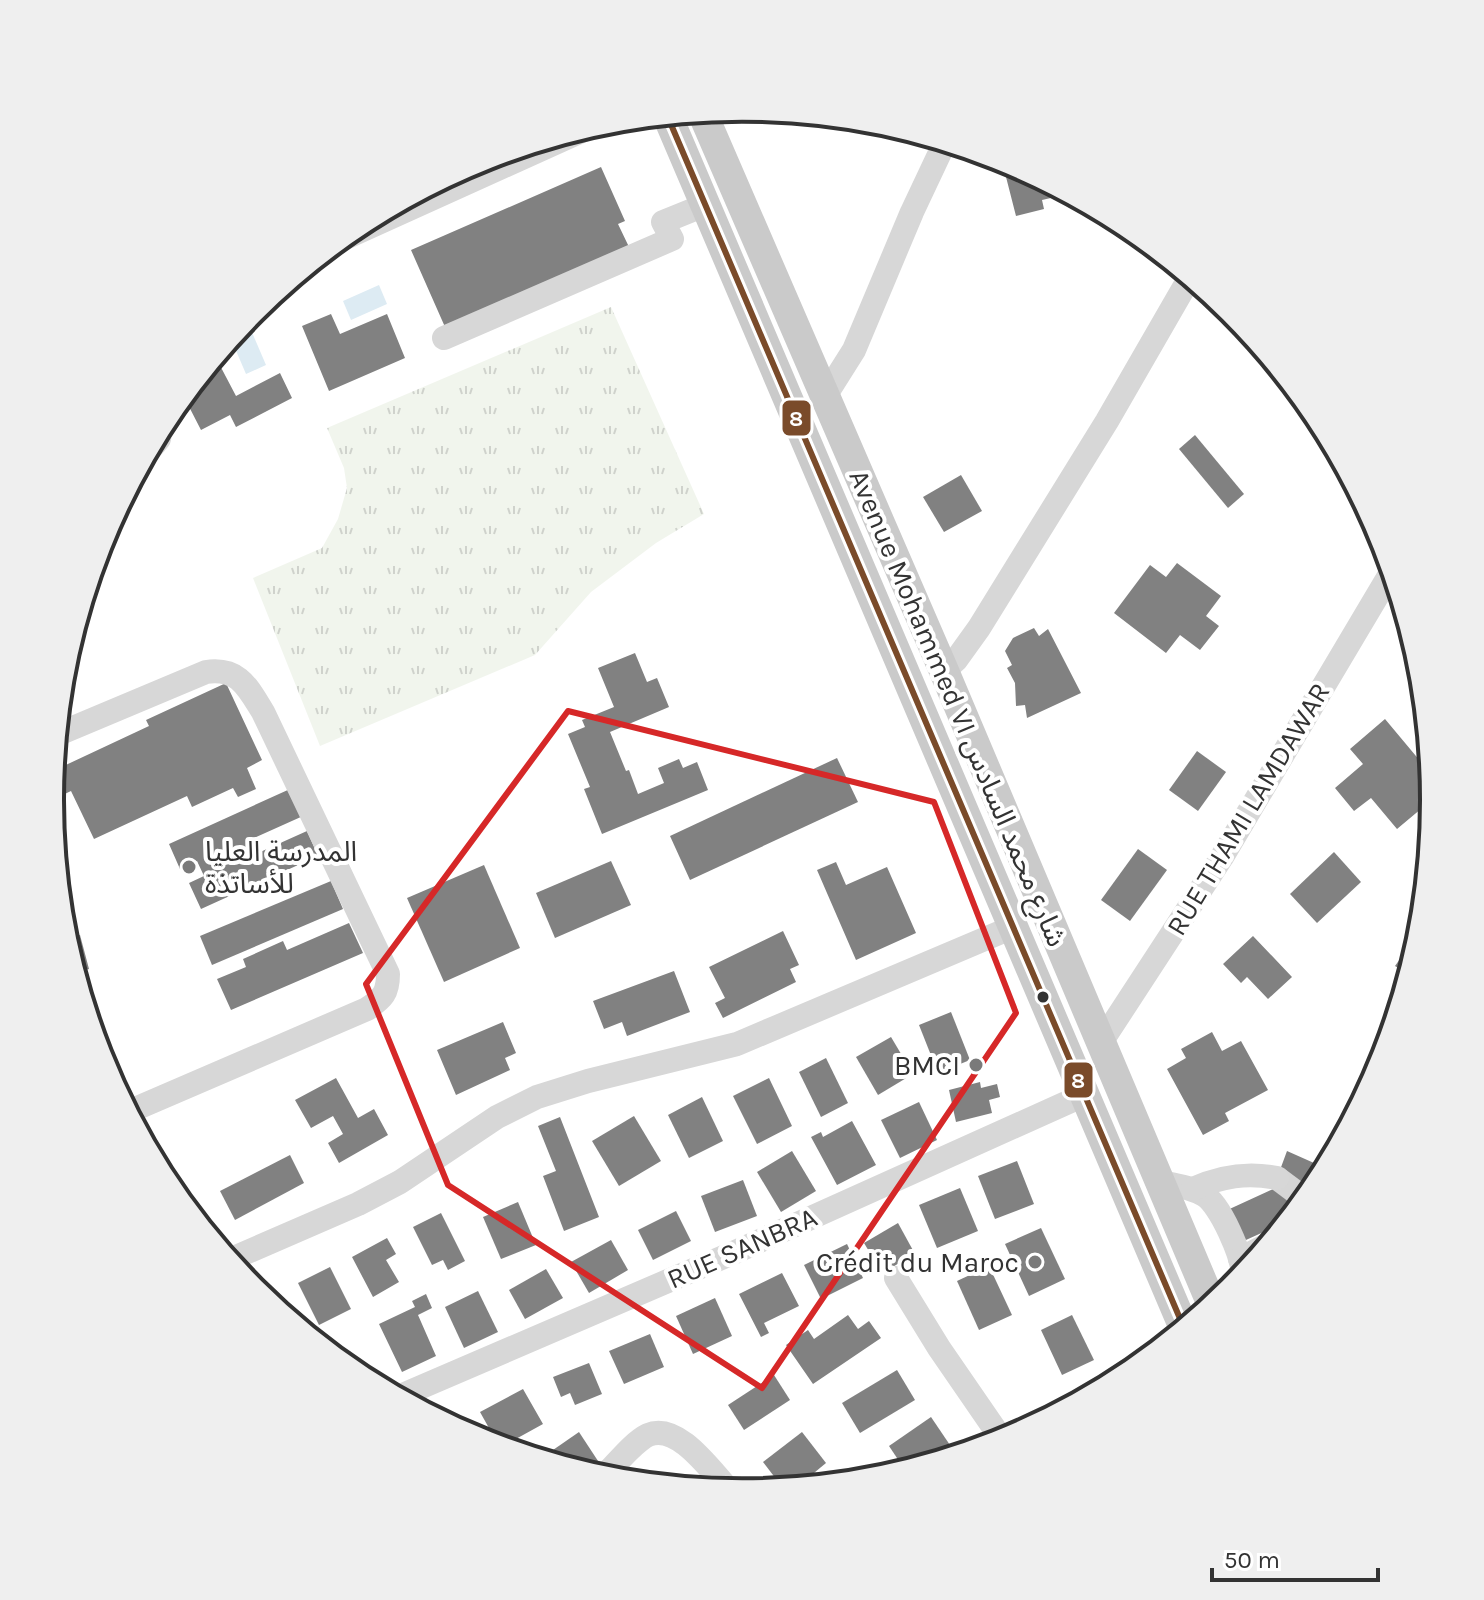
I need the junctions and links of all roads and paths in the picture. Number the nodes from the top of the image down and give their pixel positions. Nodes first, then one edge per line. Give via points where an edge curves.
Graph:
1 (707, 123) edge
2 (672, 126) edge
3 (940, 152) edge
4 (508, 164) edge
5 (418, 205) edge
6 (705, 205) junction
7 (1185, 286) edge
8 (444, 338) dead end
9 (825, 396) junction
10 (1384, 584) edge
11 (944, 671) junction
12 (68, 730) edge
13 (1013, 927) junction
14 (1100, 1044) junction
15 (1084, 1095) junction
16 (138, 1108) edge
17 (1277, 1178) tunnel mouth
18 (1160, 1182) junction
19 (1193, 1189) junction
20 (240, 1255) edge
21 (1239, 1260) edge
22 (896, 1278) dead end
23 (1207, 1293) edge
24 (1180, 1318) edge
25 (411, 1391) edge
26 (994, 1429) edge
27 (615, 1466) edge
28 (717, 1477) edge

1 - 9 main road, Avenue Mohammed VI شارع محمد السادس
2 - 6 main road
3 - 9 street via 854,350
4 - 5 street
6 - 8 street via 663,222 672,239
6 - 13 main road
7 - 11 street via 979,628
9 - 11 main road, Avenue Mohammed VI شارع محمد السادس
10 - 14 street, RUE THAMI LAMDAWAR via 1222,857
11 - 14 main road, Avenue Mohammed VI شارع محمد السادس
12 - 16 street via 206,672 233,674 263,712 388,974 388,990 367,1009
13 - 15 main road
13 - 20 street via 737,1044 537,1097 497,1117 400,1182
14 - 18 main road, Avenue Mohammed VI شارع محمد السادس
15 - 24 main road
15 - 25 street, RUE SANBRA
17 - 19 street via 1227,1176
18 - 19 street
18 - 23 main road, Avenue Mohammed VI شارع محمد السادس
19 - 21 street via 1214,1203
22 - 26 street
27 - 28 street via 646,1436 670,1433

